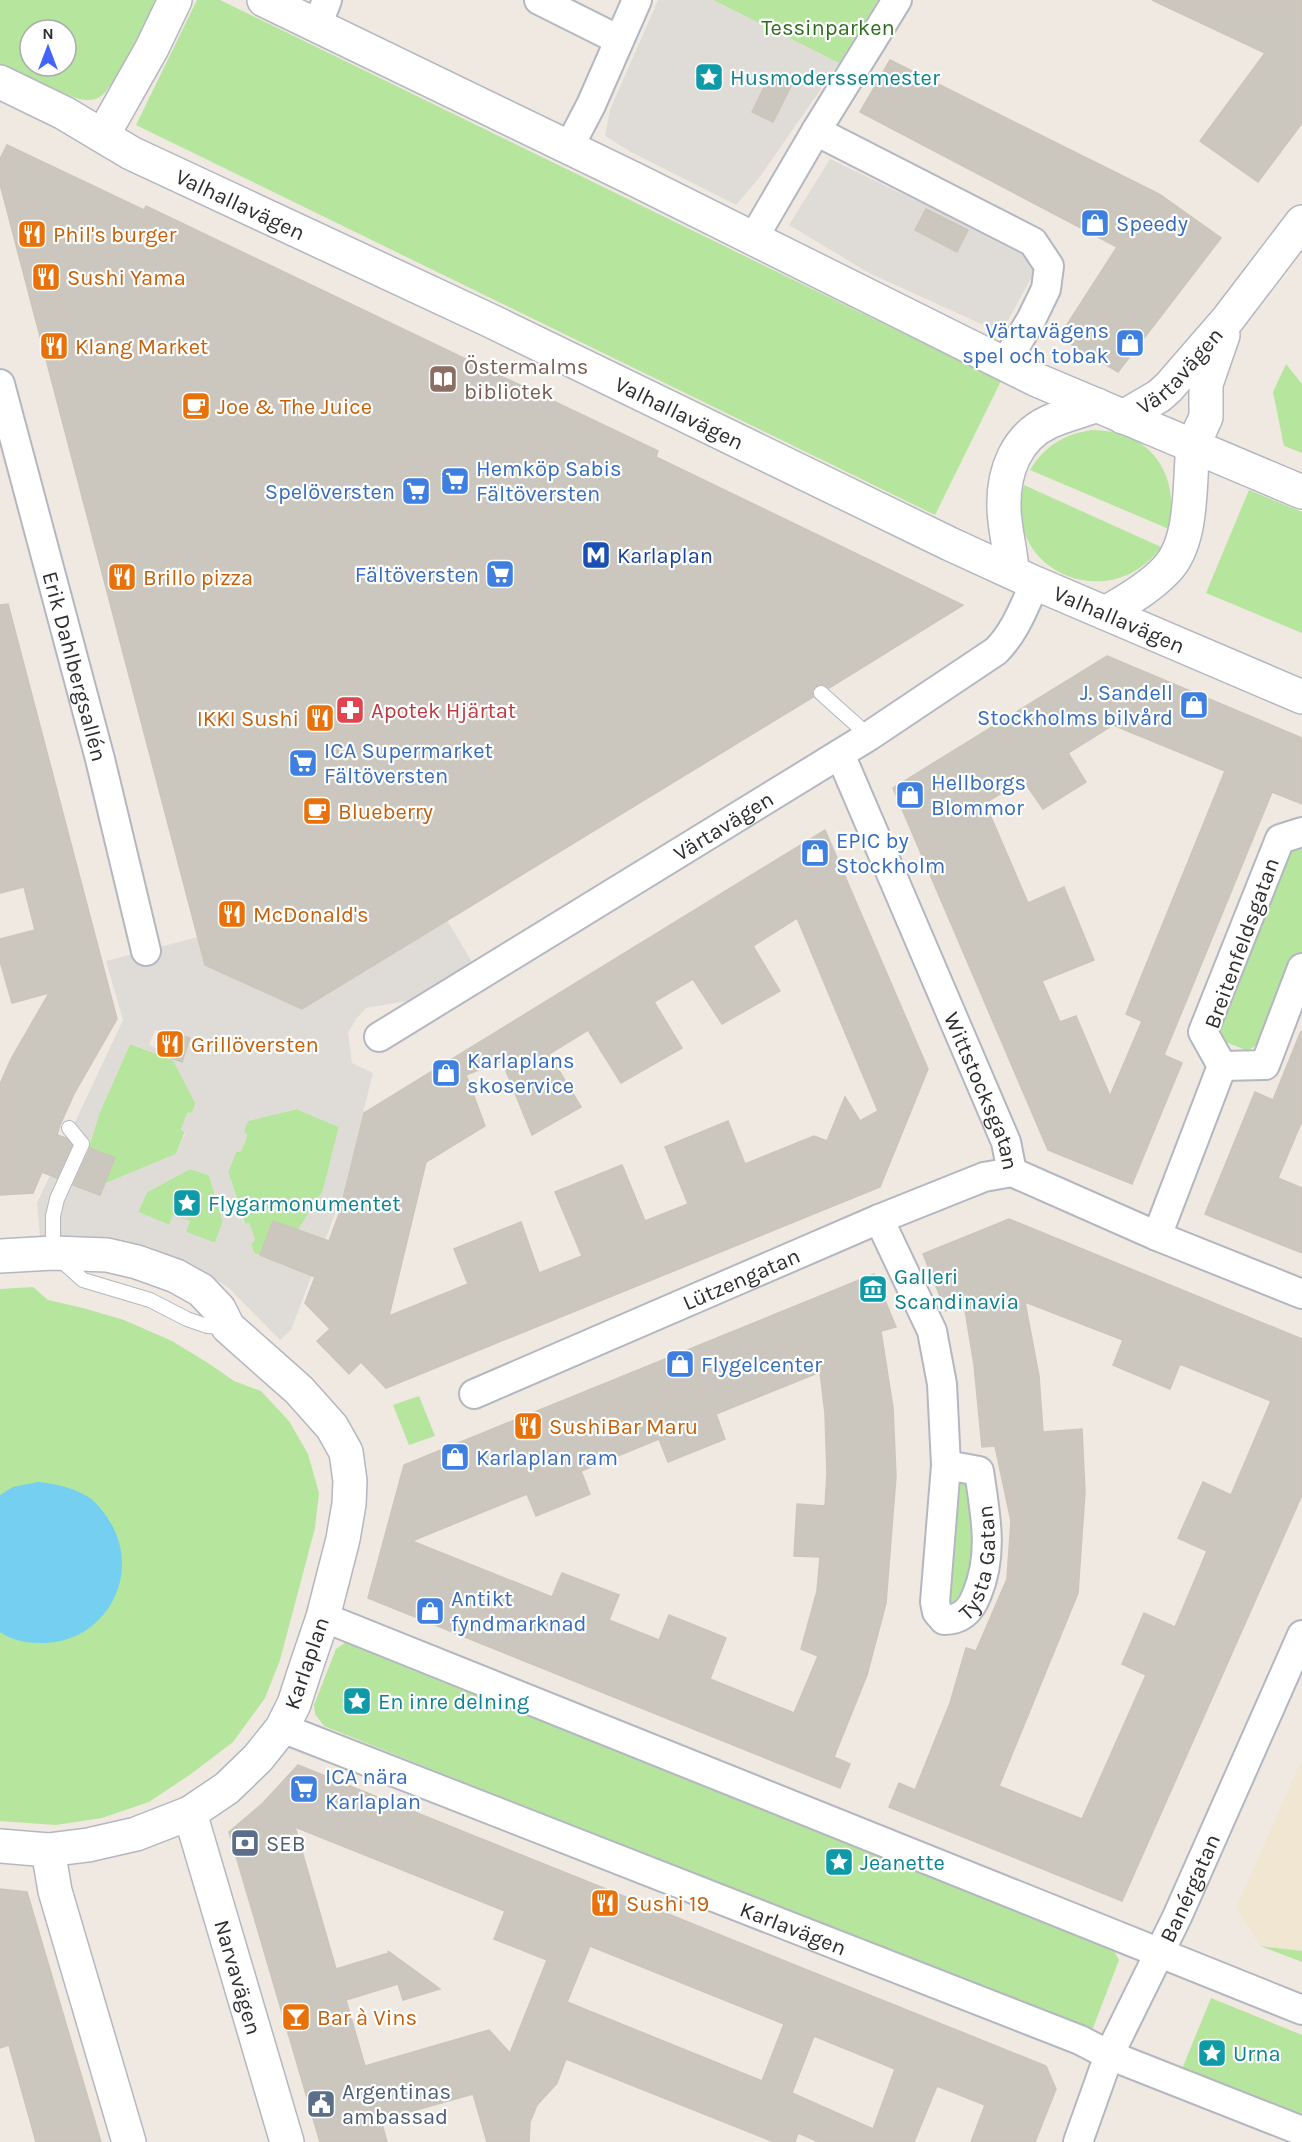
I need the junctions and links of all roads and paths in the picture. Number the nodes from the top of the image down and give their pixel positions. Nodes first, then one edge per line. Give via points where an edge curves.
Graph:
1 (175, 0) edge
2 (264, 0) edge
3 (539, 0) edge
4 (637, 0) edge
5 (897, 0) edge
6 (322, 13) edge
7 (619, 40) junction
8 (0, 82) edge
9 (816, 131) junction
10 (103, 135) junction
11 (569, 147) junction
12 (1302, 222) edge
13 (753, 239) junction
14 (1228, 319) junction
15 (1005, 363) junction
16 (0, 384) edge
17 (1110, 411) junction
18 (5, 427) edge
19 (1193, 446) junction
20 (1302, 492) edge
21 (1024, 577) junction
22 (1106, 613) junction
23 (821, 693) dead end
24 (1302, 697) edge
25 (869, 736) junction
26 (840, 754) junction
27 (1302, 832) edge
28 (146, 951) dead end
29 (1302, 968) edge
30 (379, 1037) dead end
31 (1222, 1066) junction
32 (69, 1128) dead end
33 (1012, 1172) junction
34 (879, 1219) junction
35 (1157, 1236) junction
36 (53, 1253) junction
37 (0, 1256) edge
38 (1302, 1294) edge
39 (474, 1394) dead end
40 (946, 1465) junction
41 (323, 1617) junction
42 (1302, 1635) edge
43 (282, 1728) junction
44 (190, 1813) junction
45 (0, 1846) edge
46 (48, 1850) junction
47 (1158, 1952) junction
48 (1302, 2010) edge
49 (1109, 2055) junction
50 (1302, 2131) edge
51 (129, 2142) edge
52 (287, 2142) edge
53 (1078, 2142) edge

1 - 10 main road
2 - 6 main road
3 - 7 street
4 - 7 street
5 - 9 street
6 - 11 main road
7 - 11 street
8 - 10 main road, Valhallavägen
9 - 13 street
9 - 15 street via 1033,242 1049,266 1046,289
10 - 21 main road, Valhallavägen via 131,153
11 - 13 main road
12 - 14 main road, Värtavägen
13 - 15 main road
14 - 17 main road, Värtavägen via 1159,396
14 - 19 main road, Värtavägen via 1206,384 1206,417
15 - 17 main road
16 - 18 street, Erik Dahlbergsallén
17 - 19 main road
17 - 21 main road via 1049,422 1035,430 1013,456 1004,507
18 - 28 street, Erik Dahlbergsallén via 100,759
19 - 20 main road
19 - 22 main road via 1191,498 1182,546 1168,568 1143,591
21 - 22 main road, Valhallavägen
21 - 25 street, Värtavägen via 1017,624 1007,640
22 - 24 main road, Valhallavägen
23 - 25 lane
25 - 26 street, Värtavägen
26 - 30 street, Värtavägen
26 - 33 street, Wittstocksgatan via 1006,1142
27 - 31 street, Breitenfeldsgatan via 1280,839 1203,1032
29 - 31 street via 1265,1065
31 - 35 street
32 - 36 lane via 82,1144 57,1199
33 - 34 street, Lützengatan via 984,1177
33 - 35 street, Wittstocksgatan
34 - 39 street, Lützengatan
34 - 40 street, Tysta Gatan via 932,1331 942,1384
35 - 38 street, Wittstocksgatan
36 - 37 main road, Karlaplan
36 - 41 main road, Karlaplan via 107,1255 137,1262 201,1290 219,1309 228,1327 300,1390 332,1427 346,1452 349,1504
40 - 40 street, Tysta Gatan via 935,1602 944,1620 956,1620 972,1606 985,1575 988,1533 979,1471
41 - 43 main road, Karlaplan
41 - 47 street
42 - 47 street, Banérgatan
43 - 44 main road, Karlaplan via 227,1788
43 - 49 street, Karlavägen via 1069,2035
44 - 46 main road, Karlaplan via 136,1834
44 - 52 main road, Narvavägen
45 - 46 main road, Karlaplan
46 - 51 main road via 56,1891
47 - 48 street
47 - 49 street, Banérgatan
49 - 50 street, Karlavägen
49 - 53 street, Banérgatan

